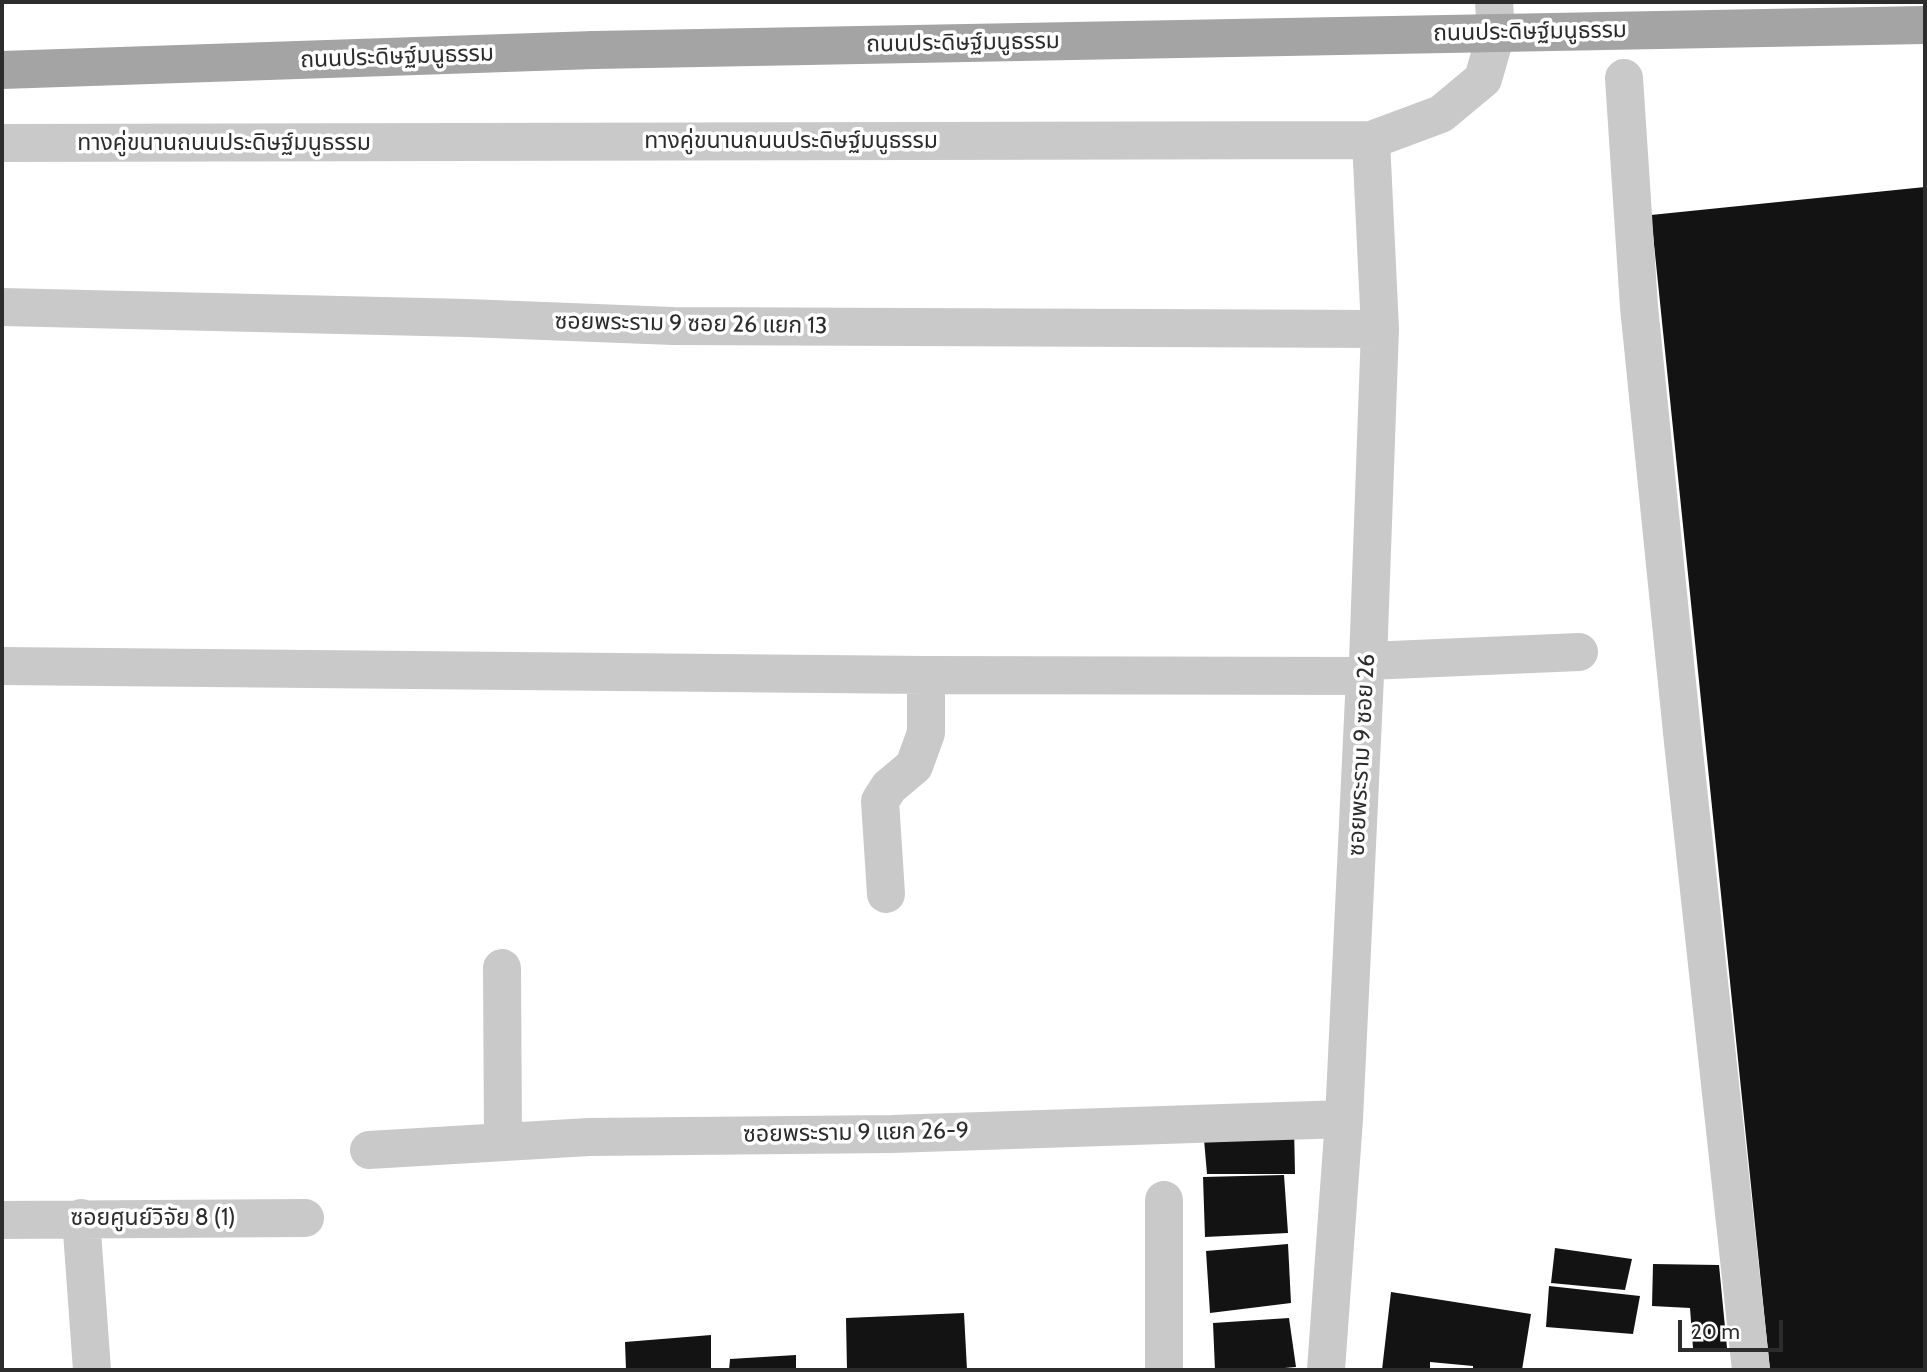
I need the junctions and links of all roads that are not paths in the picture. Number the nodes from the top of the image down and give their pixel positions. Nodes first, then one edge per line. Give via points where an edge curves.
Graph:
1 (1494, 2) edge
2 (1925, 24) edge
3 (2, 71) edge
4 (1624, 78) dead end
5 (1371, 139) junction
6 (2, 143) edge
7 (2, 307) edge
8 (1380, 329) junction
9 (1580, 652) dead end
10 (2, 666) edge
11 (1366, 669) junction
12 (926, 675) junction
13 (886, 894) dead end
14 (502, 968) dead end
15 (1344, 1119) junction
16 (503, 1142) junction
17 (369, 1150) dead end
18 (1164, 1200) dead end
19 (81, 1218) junction
20 (305, 1218) dead end
21 (2, 1220) edge
22 (92, 1370) edge
23 (1164, 1370) edge
24 (1325, 1370) edge
25 (1751, 1370) edge

1 - 5 street, ทางคู่ขนานถนนประดิษฐ์มนูธรรม via 1496,34 1483,79 1441,114
2 - 3 main road, ถนนประดิษฐ์มนูธรรม, bridge via 594,50
4 - 25 street via 1642,335
5 - 6 street, ทางคู่ขนานถนนประดิษฐ์มนูธรรม
5 - 8 street, ซอยพระราม 9 ซอย 26
7 - 8 street, ซอยพระราม 9 ซอย 26 แยก 13 via 673,326
8 - 11 street, ซอยพระราม 9 ซอย 26
9 - 11 street
10 - 12 street
11 - 12 street
11 - 15 street, ซอยพระราม 9 ซอย 26
12 - 13 street via 926,733 914,766 880,801
14 - 16 street
15 - 16 street, ซอยพระราม 9 แยก 26-9
15 - 24 street, ซอยพระราม 9 ซอย 26
16 - 17 street, ซอยพระราม 9 แยก 26-9
18 - 23 street
19 - 20 street, ซอยศูนย์วิจัย 8 (1)
19 - 21 street, ซอยศูนย์วิจัย 8 (1)
19 - 22 street

